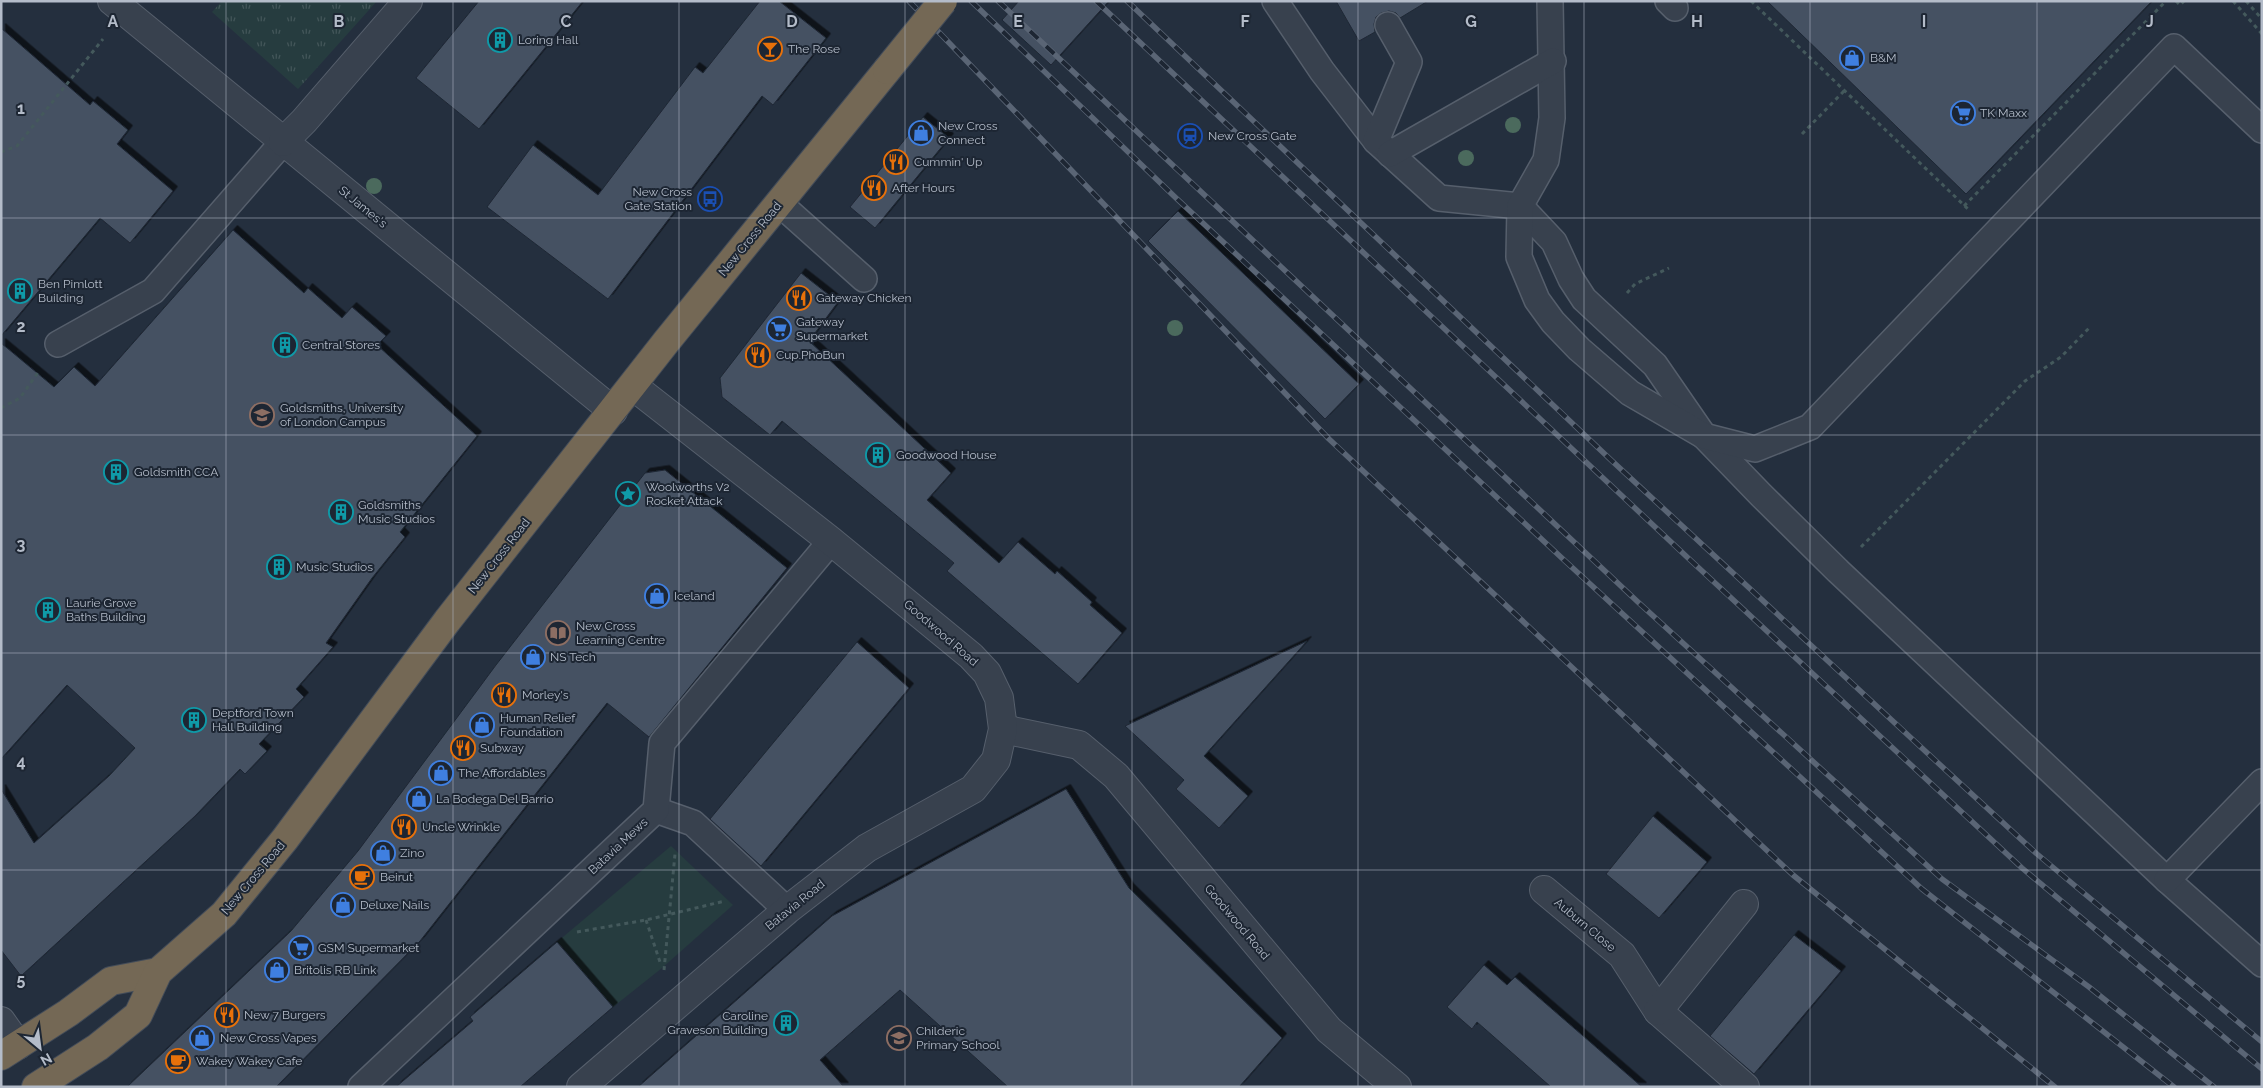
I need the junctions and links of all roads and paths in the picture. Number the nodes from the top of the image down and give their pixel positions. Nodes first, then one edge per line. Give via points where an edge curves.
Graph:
1 (408, 1) edge
2 (944, 1) edge
3 (1275, 1) edge
4 (1550, 1) edge
5 (1751, 1) edge
6 (2166, 1) edge
7 (2176, 1) edge
8 (2184, 1) edge
9 (2233, 1) edge
10 (2246, 1) edge
11 (119, 6) edge
12 (2262, 19) edge
13 (1388, 25) dead end
14 (2262, 34) edge
15 (1553, 61) junction
16 (1844, 90) junction
17 (2262, 130) edge
18 (1802, 134) dead end
19 (283, 142) junction
20 (1383, 147) junction
21 (1, 152) edge
22 (779, 203) junction
23 (1520, 206) junction
24 (1964, 206) junction
25 (1970, 211) dead end
26 (864, 279) dead end
27 (2090, 326) dead end
28 (58, 344) joint
29 (633, 386) junction
30 (1, 408) edge
31 (613, 411) junction
32 (1704, 436) junction
33 (831, 541) junction
34 (1838, 571) junction
35 (1003, 729) junction
36 (2262, 782) edge
37 (656, 810) junction
38 (675, 853) dead end
39 (2167, 880) junction
40 (1544, 890) dead end
41 (730, 900) dead end
42 (1744, 904) dead end
43 (787, 910) junction
44 (668, 915) junction
45 (646, 920) junction
46 (574, 933) dead end
47 (2262, 964) edge
48 (662, 968) junction
49 (158, 972) junction
50 (668, 974) dead end
51 (1658, 1011) junction
52 (1, 1021) edge
53 (10, 1051) edge
54 (36, 1087) edge
55 (361, 1087) edge
56 (581, 1087) edge
57 (1397, 1087) edge
58 (1745, 1087) edge

1 - 19 street
2 - 22 highway, New Cross Road, bridge
3 - 20 lane via 1322,71
4 - 15 lane
5 - 16 path
6 - 24 path
7 - 8 path via 2180,5
9 - 14 path
10 - 12 path
11 - 19 street, St James's
11 - 21 path via 17,146
13 - 20 lane via 1409,62
15 - 20 lane
15 - 23 lane via 1552,118 1546,160
16 - 18 path
16 - 24 path
17 - 32 lane via 2174,47 1810,427 1755,449
19 - 28 lane via 153,291
19 - 31 street, St James's
20 - 23 lane via 1439,198
22 - 26 lane
22 - 29 highway, New Cross Road
23 - 32 lane via 1554,242 1584,299 1654,365
23 - 32 lane via 1519,257 1537,300 1553,322 1578,349 1630,393
24 - 25 path
27 - 34 path via 2061,358 2025,382
28 - 30 path via 20,398
29 - 31 highway, New Cross Road
29 - 33 street, Goodwood Road
31 - 49 highway, New Cross Road via 447,621 237,899
32 - 34 lane
33 - 35 street, Goodwood Road via 971,656 987,673 999,698
33 - 37 lane, Batavia Mews via 662,743
34 - 39 lane
35 - 43 street, Batavia Road via 996,760 973,789 867,848
35 - 57 street, Goodwood Road via 1080,746 1116,776 1329,1030
36 - 39 lane
37 - 43 lane via 693,823
37 - 55 lane, Batavia Mews
38 - 44 path
39 - 47 lane
40 - 51 street, Auburn Close via 1622,955
41 - 44 path
42 - 51 street
43 - 56 street, Batavia Road
44 - 45 path
44 - 48 path
45 - 46 path
45 - 48 path
48 - 50 path
49 - 53 highway via 111,982
49 - 54 highway, New Cross Road via 138,1015 98,1047
51 - 58 street, Auburn Close
52 - 53 street

